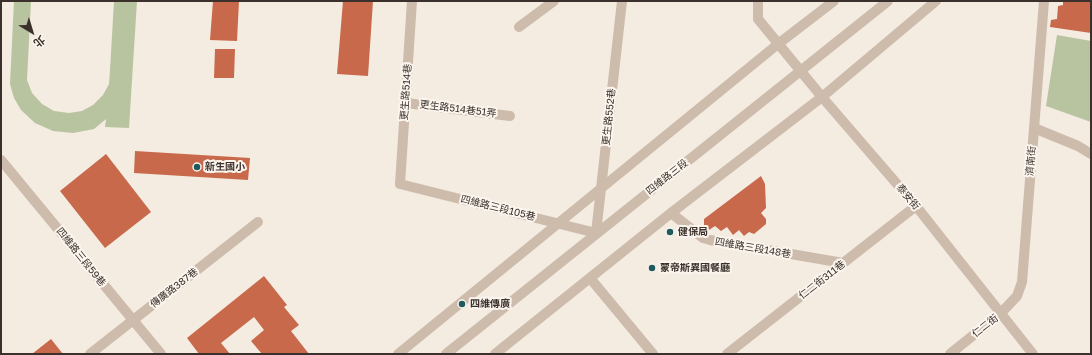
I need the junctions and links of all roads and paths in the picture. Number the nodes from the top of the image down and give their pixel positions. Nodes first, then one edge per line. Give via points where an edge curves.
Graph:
1 (412, 1) edge
2 (554, 1) edge
3 (622, 1) edge
4 (758, 1) edge
5 (834, 1) edge
6 (888, 1) edge
7 (936, 1) edge
8 (1044, 1) edge
9 (519, 27) dead end
10 (778, 44) junction
11 (801, 71) junction
12 (822, 97) junction
13 (406, 102) junction
14 (510, 116) dead end
15 (1034, 128) junction
16 (1091, 154) edge
17 (1, 160) edge
18 (400, 184) joint
19 (601, 189) junction
20 (916, 206) junction
21 (671, 213) junction
22 (258, 222) dead end
23 (558, 224) junction
24 (596, 233) junction
25 (843, 263) junction
26 (590, 278) junction
27 (1001, 314) junction
28 (133, 320) junction
29 (90, 354) edge
30 (161, 354) edge
31 (398, 354) edge
32 (446, 354) edge
33 (495, 354) edge
34 (653, 354) edge
35 (727, 354) edge
36 (950, 354) edge
37 (1033, 354) edge

1 - 13 street, 更生路514巷
2 - 9 street
3 - 19 street, 更生路552巷
4 - 10 street, 泰安街 via 758,19
5 - 10 street
6 - 11 street, 四維路三段
7 - 12 street
8 - 15 street, 濟南街
10 - 11 street, 泰安街
10 - 19 street
11 - 12 street, 泰安街
11 - 24 street, 四維路三段
12 - 20 street, 泰安街
12 - 21 street
13 - 14 street, 更生路514巷51弄
13 - 18 street, 更生路514巷
15 - 16 street
15 - 27 street, 濟南街 via 1022,282 1017,296
17 - 28 street, 四維路三段59巷
18 - 23 street, 四維路三段105巷
19 - 23 street
19 - 24 street, 更生路552巷
20 - 25 street, 仁二街311巷
20 - 27 street, 泰安街
21 - 25 street, 四維路三段148巷 via 703,238
21 - 26 street
22 - 28 street, 傳廣路387巷
23 - 24 street, 四維路三段105巷
23 - 31 street
24 - 32 street, 四維路三段
25 - 35 street, 仁二街311巷
26 - 33 street
26 - 34 street
27 - 36 street, 仁二街
27 - 37 street, 泰安街
28 - 29 street, 傳廣路387巷
28 - 30 street, 四維路三段59巷

